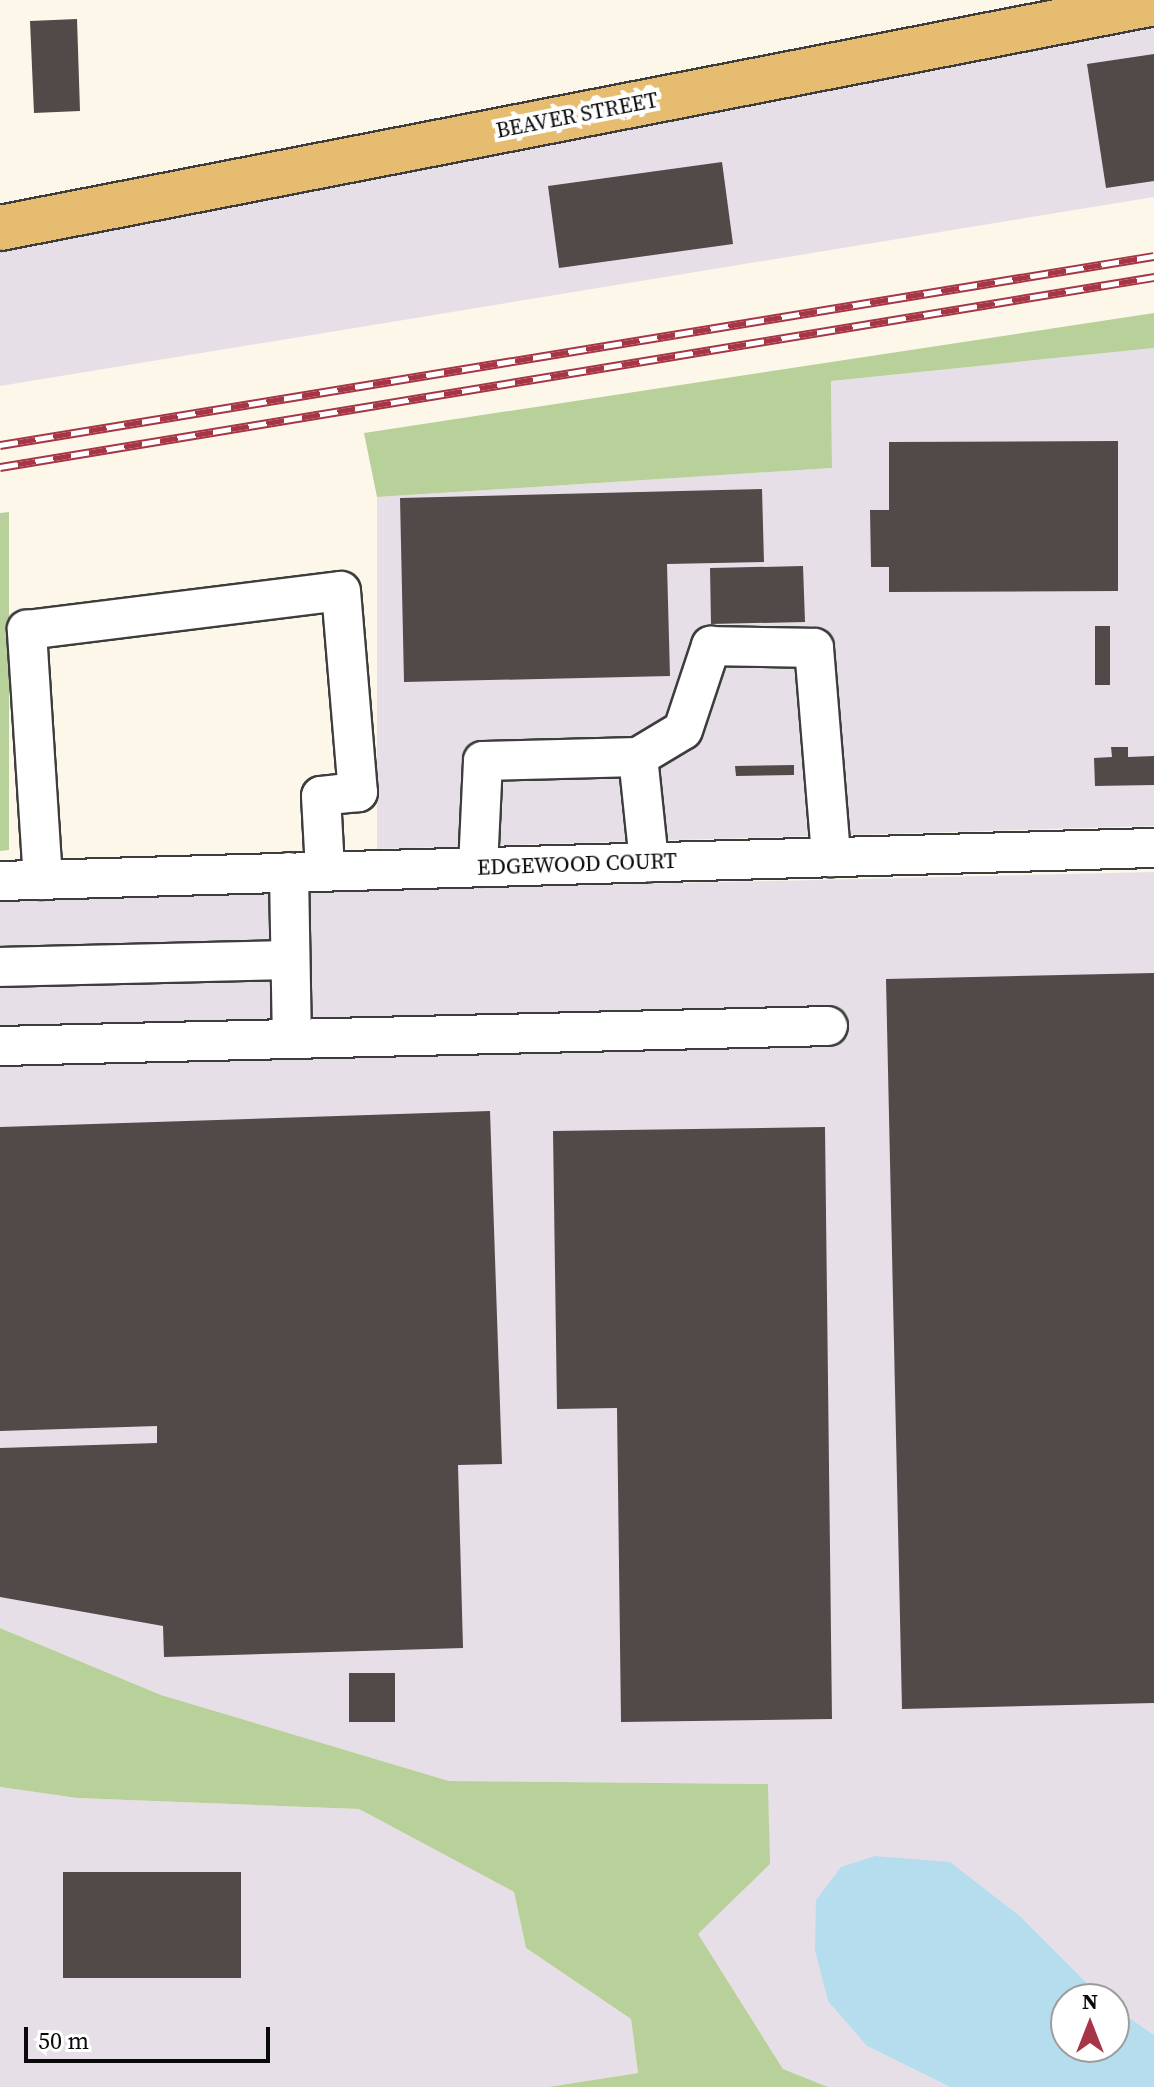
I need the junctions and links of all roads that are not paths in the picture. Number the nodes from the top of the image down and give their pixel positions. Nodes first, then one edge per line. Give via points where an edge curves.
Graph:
1 (1154, 3) edge
2 (0, 228) edge
3 (638, 757) junction
4 (1154, 848) edge
5 (831, 857) junction
6 (649, 862) junction
7 (478, 867) junction
8 (307, 872) junction
9 (43, 880) junction
10 (0, 881) edge
11 (290, 960) junction
12 (0, 967) edge
13 (828, 1026) dead end
14 (292, 1037) junction
15 (0, 1046) edge

1 - 2 main road, BEAVER STREET
3 - 5 street via 683,730 711,646 814,648
3 - 6 street
3 - 7 street via 483,761
4 - 5 street, EDGEWOOD COURT
5 - 6 street, EDGEWOOD COURT
6 - 7 street, EDGEWOOD COURT
7 - 8 street, EDGEWOOD COURT
8 - 9 street, EDGEWOOD COURT
8 - 9 street via 321,796 358,792 341,591 27,630
8 - 11 street
9 - 10 street, EDGEWOOD COURT
11 - 12 street
11 - 14 street
13 - 14 street
14 - 15 street

